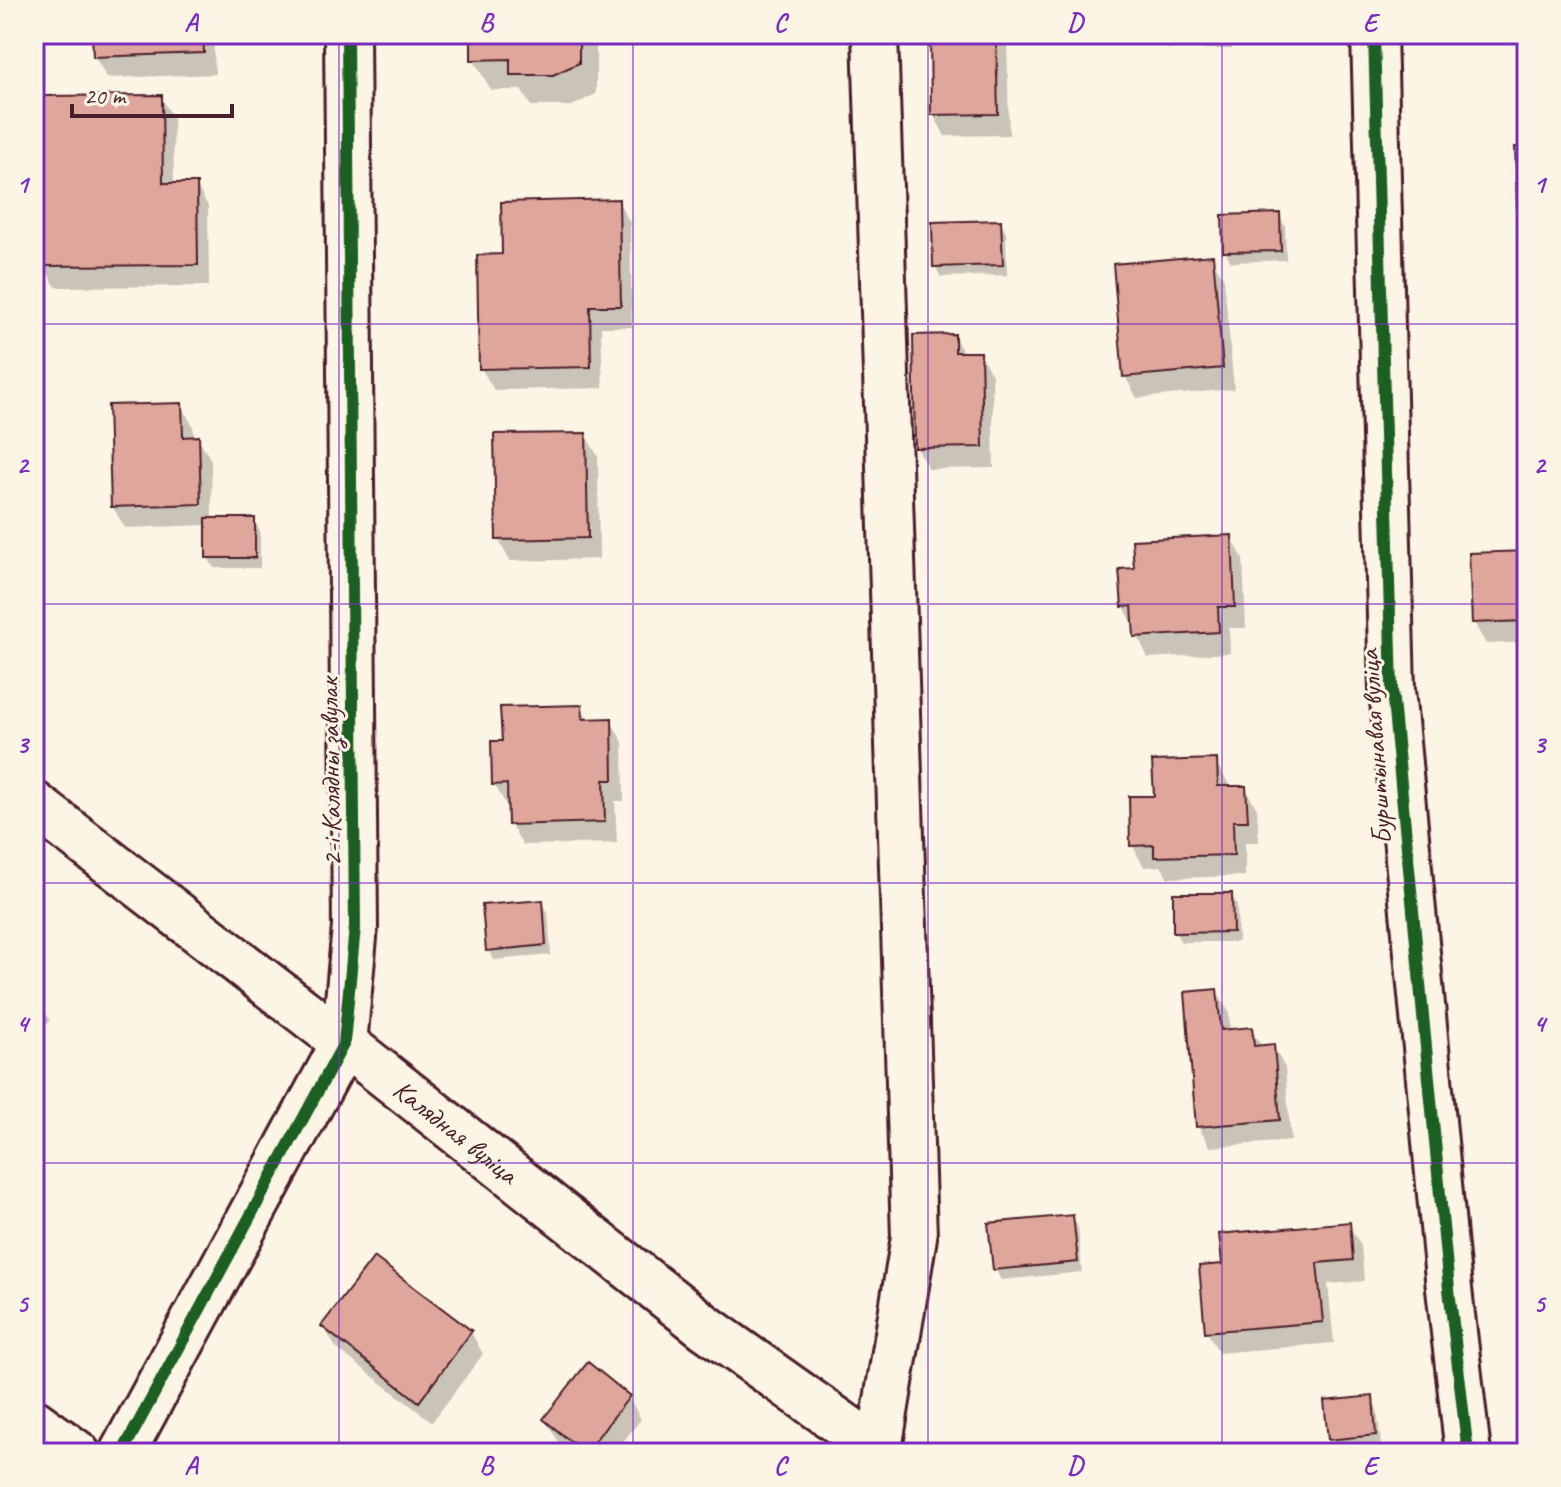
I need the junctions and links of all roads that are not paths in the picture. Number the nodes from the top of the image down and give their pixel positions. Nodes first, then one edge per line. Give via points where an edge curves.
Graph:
1 (347, 34) edge
2 (875, 34) edge
3 (1374, 34) edge
4 (34, 804) edge
5 (344, 1043) junction
6 (34, 1422) edge
7 (881, 1451) edge
8 (77, 1453) edge
9 (122, 1453) edge
10 (1468, 1453) edge

1 - 5 street, 2-і Калядны завулак via 355,927
2 - 7 street via 914,1237
3 - 10 street, Бурштынавая вуліца via 1392,690
4 - 5 street, Калядная вуліца
5 - 7 street, Калядная вуліца via 705,1327
5 - 9 street, 2-і Калядны завулак
6 - 8 street

